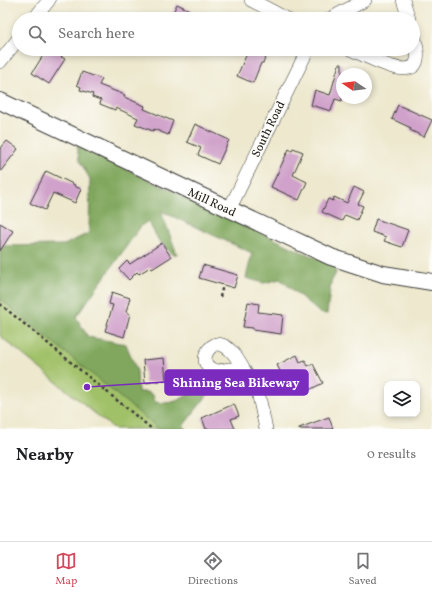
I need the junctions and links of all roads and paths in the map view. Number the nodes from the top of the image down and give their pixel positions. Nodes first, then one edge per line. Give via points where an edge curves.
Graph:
1 (49, 0) edge
2 (251, 0) edge
3 (365, 0) edge
4 (403, 0) edge
5 (40, 12) edge
6 (274, 12) edge
7 (343, 12) edge
8 (407, 12) edge
9 (12, 47) edge
10 (305, 56) edge
11 (366, 56) edge
12 (417, 56) edge
13 (0, 62) edge
14 (0, 101) edge
15 (229, 210) junction
16 (432, 282) edge
17 (223, 285) dead end
18 (220, 297) dead end
19 (0, 304) edge
20 (247, 375) dead end
21 (152, 429) edge
22 (266, 429) edge

1 - 5 street
2 - 6 street
3 - 7 street
4 - 8 street
9 - 13 street
10 - 15 street, South Road
11 - 12 street via 386,65 408,69 417,62
14 - 15 street, Mill Road
15 - 16 street, Mill Road via 331,257 383,274
17 - 18 path
19 - 21 path
20 - 22 street via 258,392

